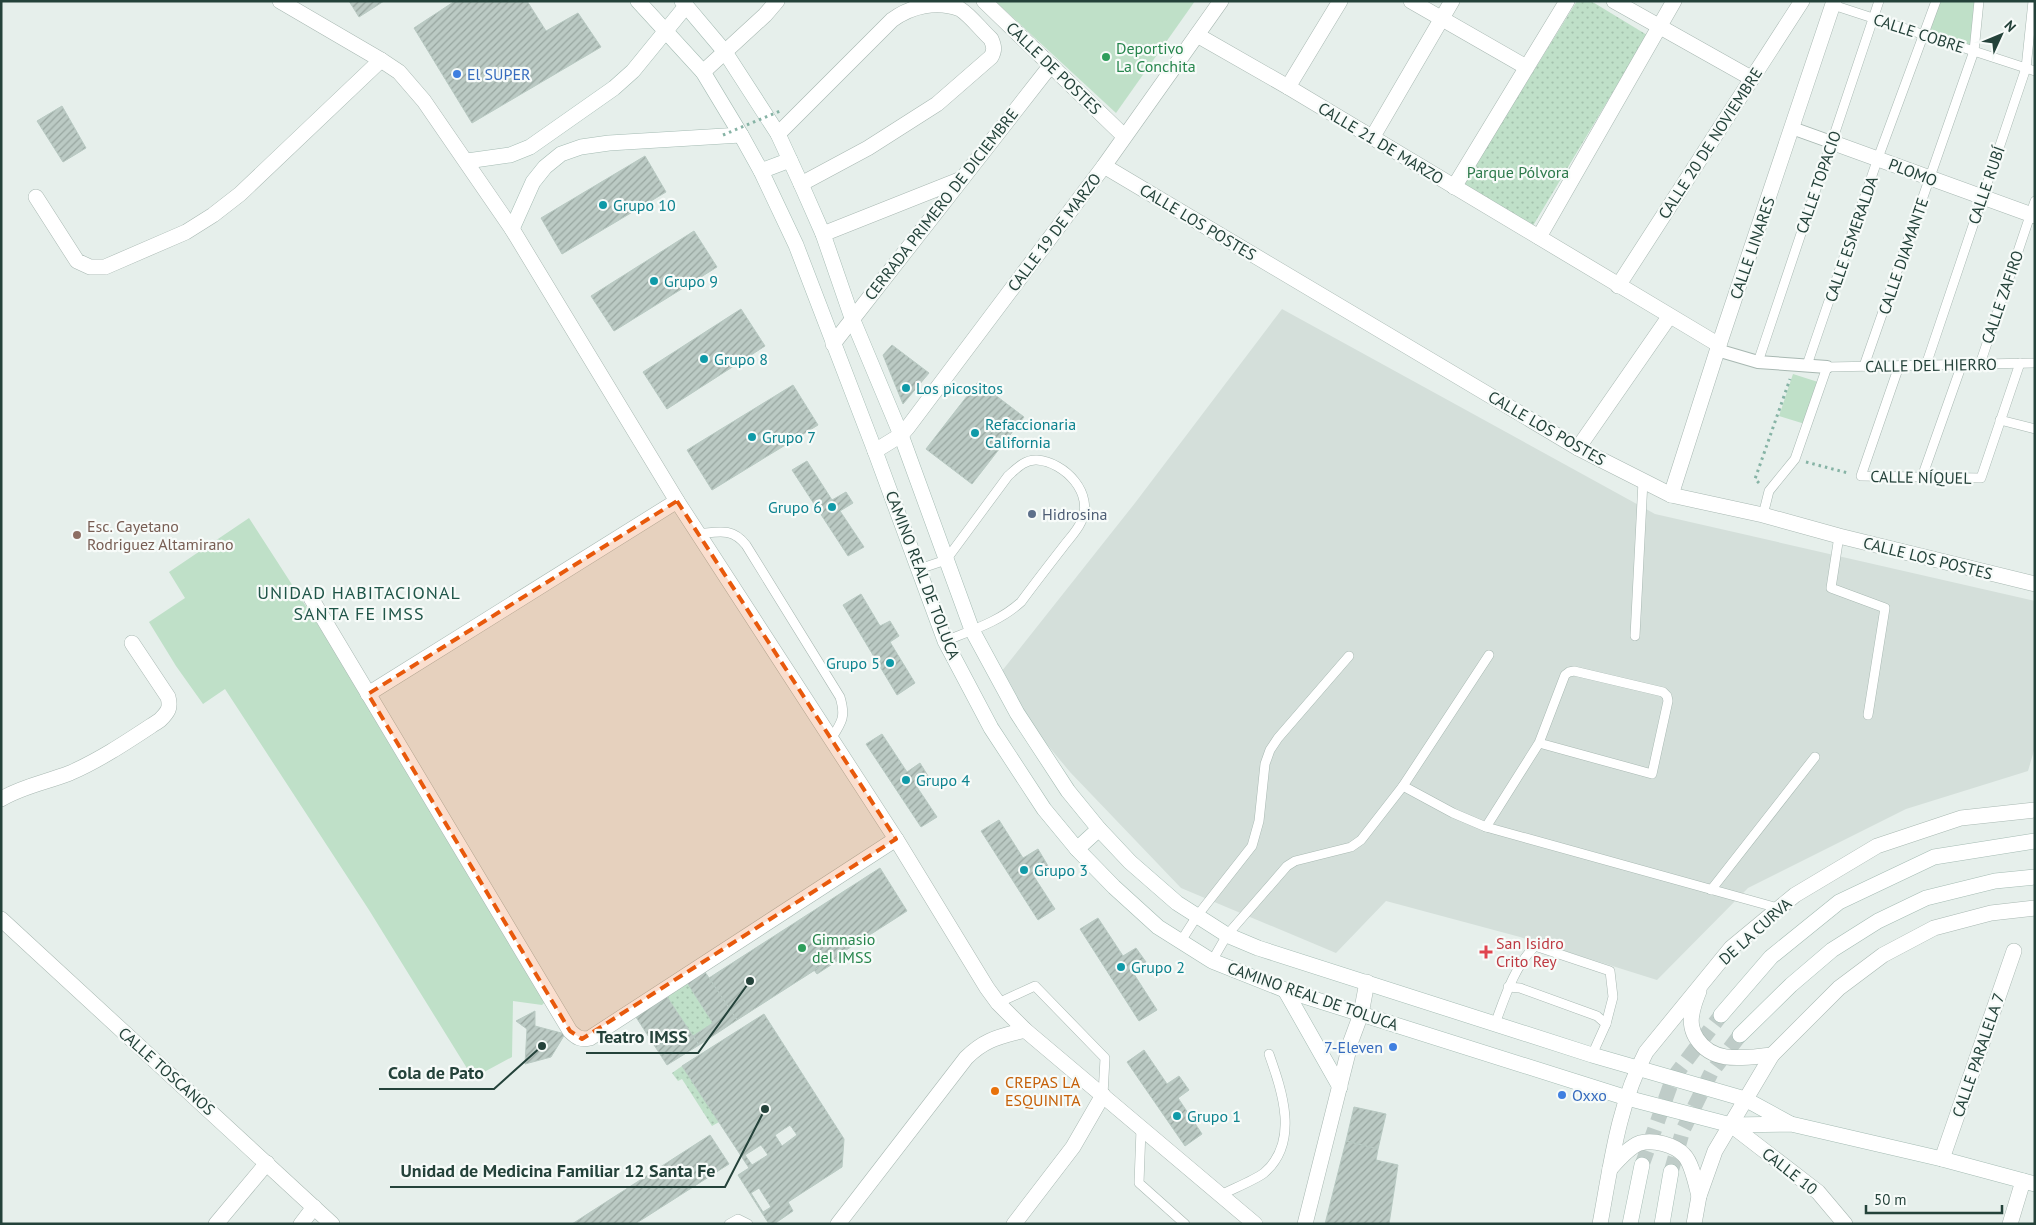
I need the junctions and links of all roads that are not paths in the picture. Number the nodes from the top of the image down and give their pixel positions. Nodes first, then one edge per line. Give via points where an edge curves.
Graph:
1 (280, 1) edge
2 (638, 1) edge
3 (778, 1) edge
4 (984, 1) edge
5 (1221, 1) edge
6 (1340, 1) edge
7 (1411, 1) edge
8 (1452, 1) edge
9 (1567, 1) edge
10 (1614, 1) edge
11 (1674, 1) edge
12 (1802, 1) edge
13 (1879, 1) edge
14 (1936, 1) edge
15 (1979, 1) edge
16 (2033, 1) edge
17 (1833, 3) edge
18 (684, 4) edge
19 (1873, 18) junction
20 (1441, 19) junction
21 (1659, 27) junction
22 (666, 30) junction
23 (1197, 35) junction
24 (1923, 35) junction
25 (1974, 51) junction
26 (725, 52) junction
27 (382, 60) junction
28 (1051, 65) junction
29 (1526, 67) junction
30 (2030, 70) edge
31 (703, 72) junction
32 (1751, 78) junction
33 (1288, 87) junction
34 (1792, 128) junction
35 (778, 134) junction
36 (742, 135) junction
37 (1124, 136) junction
38 (1372, 138) junction
39 (1832, 142) junction
40 (1878, 158) junction
41 (790, 160) junction
42 (466, 161) junction
43 (1104, 166) junction
44 (761, 170) junction
45 (1930, 178) junction
46 (961, 180) junction
47 (801, 184) junction
48 (1454, 187) junction
49 (36, 197) dead end
50 (1982, 197) junction
51 (2033, 210) edge
52 (512, 229) junction
53 (823, 234) junction
54 (1539, 237) junction
55 (1618, 286) junction
56 (1669, 317) junction
57 (852, 318) junction
58 (834, 344) junction
59 (1718, 347) junction
60 (1758, 362) junction
61 (2035, 363) edge
62 (1962, 364) junction
63 (1980, 364) junction
64 (2020, 364) junction
65 (1801, 365) junction
66 (1926, 365) junction
67 (1864, 366) junction
68 (1899, 366) junction
69 (1827, 367) junction
70 (2000, 420) junction
71 (2035, 429) edge
72 (901, 435) junction
73 (1578, 448) junction
74 (875, 450) junction
75 (1922, 476) junction
76 (1643, 481) junction
77 (1671, 495) junction
78 (677, 501) junction
79 (1763, 515) junction
80 (698, 534) junction
81 (1839, 536) junction
82 (946, 560) junction
83 (919, 569) junction
84 (2035, 584) edge
85 (311, 598) dead end
86 (972, 630) junction
87 (1635, 636) dead end
88 (945, 641) junction
89 (132, 643) dead end
90 (1489, 655) dead end
91 (1348, 656) dead end
92 (368, 694) junction
93 (1868, 715) dead end
94 (831, 739) junction
95 (1538, 743) junction
96 (1815, 757) dead end
97 (1403, 786) junction
98 (1, 799) edge
99 (2035, 810) edge
100 (1486, 826) junction
101 (1099, 829) junction
102 (896, 839) junction
103 (2035, 841) edge
104 (1077, 849) junction
105 (2035, 877) edge
106 (1711, 890) junction
107 (1778, 908) junction
108 (2035, 908) edge
109 (1197, 916) junction
110 (1, 919) edge
111 (1226, 935) junction
112 (1181, 941) junction
113 (2014, 951) dead end
114 (1212, 961) junction
115 (1367, 982) junction
116 (1702, 983) junction
117 (1508, 987) junction
118 (1285, 990) junction
119 (998, 1003) junction
120 (1362, 1014) junction
121 (1721, 1015) tunnel mouth
122 (1495, 1024) junction
123 (1606, 1024) junction
124 (1025, 1030) junction
125 (1740, 1035) tunnel mouth
126 (1269, 1054) dead end
127 (1772, 1055) junction
128 (1592, 1056) junction
129 (1638, 1068) junction
130 (1340, 1087) junction
131 (1104, 1095) junction
132 (1627, 1098) junction
133 (1745, 1100) junction
134 (1791, 1124) junction
135 (1731, 1125) junction
136 (1140, 1129) junction
137 (1942, 1160) junction
138 (267, 1163) junction
139 (1642, 1165) tunnel mouth
140 (1610, 1169) junction
141 (1672, 1172) tunnel mouth
142 (2029, 1183) edge
143 (1220, 1196) junction
144 (1699, 1196) junction
145 (314, 1207) junction
146 (216, 1224) edge
147 (300, 1224) edge
148 (332, 1224) edge
149 (729, 1224) edge
150 (748, 1224) edge
151 (838, 1224) edge
152 (1014, 1224) edge
153 (1185, 1224) edge
154 (1255, 1224) edge
155 (1305, 1224) edge
156 (1600, 1224) edge
157 (1630, 1224) edge
158 (1662, 1224) edge
159 (1694, 1224) edge
160 (1845, 1224) edge
161 (2010, 1224) edge

1 - 27 street
2 - 22 street, CAMINO REAL DE TOLUCA
3 - 26 street
4 - 28 street, CALLE DE POSTES
5 - 23 street, CALLE 19 DE MARZO
6 - 33 street
7 - 20 street
8 - 20 street
9 - 29 street
10 - 21 street
11 - 21 street
12 - 32 street, CALLE 20 DE NOVIEMBRE
13 - 19 lane, CALLE TOPACIO
14 - 24 lane, CALLE ESMERALDA
15 - 25 lane, CALLE DIAMANTE
16 - 30 lane, CALLE RUBÍ
17 - 19 lane, CALLE COBRE
17 - 34 street, CALLE LINARES
18 - 22 street
18 - 26 street, CAMINO REAL DE TOLUCA
19 - 24 lane, CALLE COBRE
19 - 39 lane, CALLE TOPACIO
20 - 29 street
20 - 38 street
21 - 32 street
21 - 54 street
22 - 31 street, CAMINO REAL DE TOLUCA
22 - 42 street via 633,71 614,88 530,147 502,157
23 - 33 street, CALLE 21 DE MARZO
23 - 37 street, CALLE 19 DE MARZO
24 - 25 lane, CALLE COBRE
24 - 40 lane, CALLE ESMERALDA
25 - 30 lane, CALLE COBRE
25 - 45 lane, CALLE DIAMANTE
26 - 31 street
26 - 35 street, CAMINO REAL DE TOLUCA
27 - 42 street via 411,84
27 - 49 street via 240,194 213,215 186,232 105,266 90,267 77,261
28 - 37 street, CALLE DE POSTES
28 - 46 street, CERRADA PRIMERO DE DICIEMBRE
29 - 48 street
30 - 50 lane, CALLE RUBÍ
31 - 36 street, CAMINO REAL DE TOLUCA
32 - 55 street, CALLE 20 DE NOVIEMBRE
33 - 38 street, CALLE 21 DE MARZO
34 - 39 street, PLOMO
34 - 59 street, CALLE LINARES
35 - 41 street, CAMINO REAL DE TOLUCA
35 - 47 street via 892,20 907,9 944,3 961,10 994,45 991,57 937,104 868,148
36 - 44 street, CAMINO REAL DE TOLUCA
36 - 52 street via 609,143 561,154 533,182
37 - 43 street, CALLE 19 DE MARZO
38 - 48 street, CALLE 21 DE MARZO
39 - 40 street, PLOMO
39 - 60 lane, CALLE TOPACIO
40 - 45 street, PLOMO
40 - 65 lane, CALLE ESMERALDA
41 - 44 street
41 - 47 street, CAMINO REAL DE TOLUCA
42 - 52 street
43 - 72 street, CALLE 19 DE MARZO
43 - 73 street, CALLE LOS POSTES
44 - 58 street, CAMINO REAL DE TOLUCA via 796,245
45 - 50 street, PLOMO
45 - 67 lane, CALLE DIAMANTE
46 - 53 street
46 - 57 street, CERRADA PRIMERO DE DICIEMBRE
47 - 53 street, CAMINO REAL DE TOLUCA
48 - 54 street, CALLE 21 DE MARZO
50 - 51 street, PLOMO
50 - 66 lane, CALLE RUBÍ
51 - 63 lane, CALLE ZAFIRO
52 - 78 street
53 - 57 street, CAMINO REAL DE TOLUCA
54 - 55 street, CALLE 21 DE MARZO
55 - 56 street, CALLE 21 DE MARZO
56 - 59 street, CALLE 21 DE MARZO
56 - 73 street
57 - 58 street, CERRADA PRIMERO DE DICIEMBRE
57 - 72 street, CAMINO REAL DE TOLUCA
58 - 74 street, CAMINO REAL DE TOLUCA
59 - 60 street
59 - 77 street, CALLE LINARES
60 - 65 street
61 - 64 lane, CALLE DEL HIERRO
62 - 63 lane, CALLE DEL HIERRO
62 - 66 lane, CALLE DEL HIERRO
62 - 75 lane
63 - 64 lane, CALLE DEL HIERRO
64 - 70 lane
65 - 69 street
66 - 68 lane, CALLE DEL HIERRO
67 - 68 lane, CALLE DEL HIERRO
67 - 69 lane, CALLE DEL HIERRO
68 - 75 lane, CALLE NÍQUEL via 1861,476
69 - 79 lane via 1796,459 1769,491
70 - 71 lane
70 - 75 lane, CALLE NÍQUEL via 1980,478
72 - 74 street, CALLE 19 DE MARZO
72 - 82 street, CAMINO REAL DE TOLUCA
73 - 76 street, CALLE LOS POSTES
74 - 83 street, CAMINO REAL DE TOLUCA
76 - 77 street, CALLE LOS POSTES
76 - 87 lane
77 - 79 street, CALLE LOS POSTES
78 - 80 street
78 - 92 street
79 - 81 street, CALLE LOS POSTES
80 - 94 street
80 - 94 lane via 725,531 741,537 840,697 844,711 842,722
81 - 84 street, CALLE LOS POSTES
81 - 93 lane via 1831,588 1885,608
82 - 83 lane
82 - 86 street, CAMINO REAL DE TOLUCA
82 - 86 lane via 1020,464 1036,460 1054,465 1070,476 1081,490 1086,506 1081,522 1021,602 996,621
83 - 88 street, CAMINO REAL DE TOLUCA
85 - 92 street
86 - 88 lane
86 - 101 street, CAMINO REAL DE TOLUCA via 1016,713 1068,791
88 - 104 street, CAMINO REAL DE TOLUCA via 991,728 1044,809
89 - 98 street via 168,697 168,713 101,758
90 - 97 lane
91 - 109 lane via 1270,750 1252,846
92 - 102 street via 570,1032 582,1040 590,1038
94 - 102 street
95 - 95 lane via 1569,672 1663,692 1667,696 1652,774
95 - 100 lane
96 - 106 lane
97 - 100 lane via 1452,813
97 - 111 lane via 1361,840 1350,847 1286,866
99 - 107 street, DE LA CURVA via 1961,818 1877,846
100 - 106 lane
101 - 104 street
101 - 109 street, CAMINO REAL DE TOLUCA via 1130,862
102 - 119 street
103 - 121 street via 1934,857 1839,902 1771,957
104 - 112 street, CAMINO REAL DE TOLUCA via 1158,926
105 - 125 street via 1995,881 1926,898 1878,921 1832,950
106 - 107 lane
107 - 116 street, DE LA CURVA via 1731,948
108 - 127 street via 1991,913 1934,928 1883,955 1839,988
109 - 111 street, CAMINO REAL DE TOLUCA
109 - 112 lane
110 - 138 street, CALLE TOSCANOS
111 - 114 lane
111 - 115 street, CAMINO REAL DE TOLUCA
112 - 114 street, CAMINO REAL DE TOLUCA
113 - 137 street, CALLE PARALELA 7
114 - 118 street, CAMINO REAL DE TOLUCA
115 - 120 street
115 - 122 street, CAMINO REAL DE TOLUCA
116 - 127 street via 1691,1014 1693,1034 1700,1044 1719,1056 1732,1058
116 - 129 street, DE LA CURVA via 1646,1052
117 - 122 lane
117 - 123 lane via 1520,988 1597,1016
117 - 123 lane via 1525,956 1535,946 1610,971 1613,997
118 - 120 street, CAMINO REAL DE TOLUCA
118 - 130 street
119 - 124 street
119 - 131 lane via 1036,986 1105,1058
120 - 130 street via 1351,1041
120 - 132 street, CAMINO REAL DE TOLUCA
122 - 128 street, CAMINO REAL DE TOLUCA
123 - 128 lane
124 - 131 street
124 - 151 street via 979,1045 966,1058
126 - 143 lane via 1282,1092 1286,1125 1279,1154 1264,1173
127 - 133 street
128 - 129 street, CAMINO REAL DE TOLUCA
129 - 132 street, DE LA CURVA
129 - 133 street, CAMINO REAL DE TOLUCA
130 - 155 street
131 - 136 street
131 - 152 street via 1073,1147
132 - 135 street, CAMINO REAL DE TOLUCA
132 - 140 street, DE LA CURVA
133 - 134 street, CAMINO REAL DE TOLUCA
133 - 135 street
134 - 135 street, CAMINO REAL DE TOLUCA
134 - 137 street, CAMINO REAL DE TOLUCA
135 - 144 street via 1715,1151
135 - 160 street, CALLE 10 via 1818,1192
136 - 143 street
136 - 153 lane via 1139,1183
137 - 142 street, CAMINO REAL DE TOLUCA
138 - 145 street, CALLE TOSCANOS
138 - 146 street
139 - 157 street
140 - 144 street via 1640,1143 1666,1143 1685,1156
140 - 156 street, DE LA CURVA
141 - 158 street
142 - 161 street
143 - 154 street
144 - 159 street
145 - 147 street
145 - 148 street, CALLE TOSCANOS
149 - 150 lane via 738,1219

